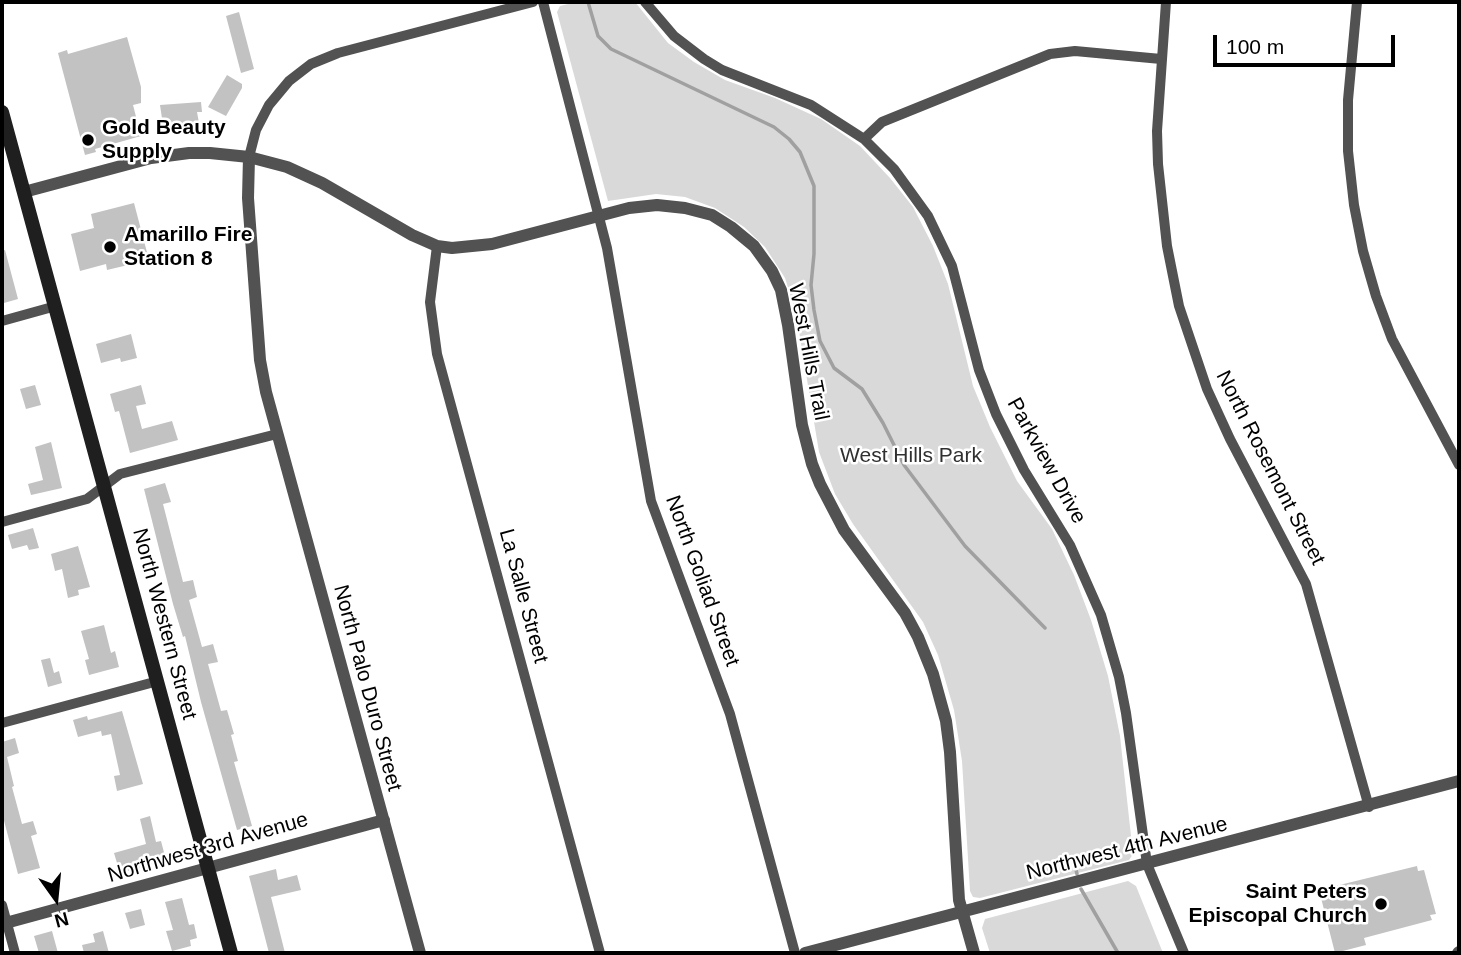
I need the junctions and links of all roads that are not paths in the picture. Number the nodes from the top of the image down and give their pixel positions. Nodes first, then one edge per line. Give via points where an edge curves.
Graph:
1 (533, 2) edge
2 (543, 2) edge
3 (645, 2) edge
4 (1166, 2) edge
5 (1357, 2) edge
6 (1161, 59) junction
7 (2, 115) edge
8 (864, 139) junction
9 (249, 157) junction
10 (24, 192) junction
11 (598, 215) junction
12 (437, 246) junction
13 (56, 306) junction
14 (2, 321) edge
15 (277, 434) junction
16 (1459, 465) edge
17 (105, 486) junction
18 (2, 522) edge
19 (158, 681) junction
20 (2, 723) edge
21 (1459, 781) edge
22 (1369, 807) junction
23 (384, 820) junction
24 (1147, 864) junction
25 (207, 869) junction
26 (2, 905) edge
27 (962, 912) junction
28 (4, 924) edge
29 (15, 953) edge
30 (231, 953) edge
31 (420, 953) edge
32 (600, 953) edge
33 (795, 953) edge
34 (805, 953) edge
35 (974, 953) edge
36 (1184, 953) edge

1 - 9 street via 338,53 312,64 289,81 269,105
2 - 11 street, North Goliad Street
3 - 8 street, Parkview Drive via 674,36 704,59 811,105
4 - 6 street, North Rosemont Street
5 - 16 street via 1348,151 1363,251 1392,339
6 - 8 street via 1074,51 1050,54 882,122
6 - 22 street, North Rosemont Street via 1160,194 1179,306 1207,389 1306,584
7 - 10 main road, North Western Street
8 - 24 street, Parkview Drive via 911,190 939,236 996,414 1089,584 1119,677
9 - 10 street, West Hills Trail via 168,155
9 - 12 street, West Hills Trail via 306,175
9 - 15 street, North Palo Duro Street via 260,360
10 - 13 main road, North Western Street
11 - 12 street, West Hills Trail via 478,247
11 - 27 street, West Hills Trail via 657,205 712,215 754,246 772,271 781,290 812,464 844,530 905,613 940,697 950,752
11 - 33 street, North Goliad Street via 651,501 730,714
12 - 32 street, La Salle Street via 430,302 437,354
13 - 14 street
13 - 17 main road, North Western Street
15 - 17 street via 120,474
15 - 23 street, North Palo Duro Street
17 - 18 street via 87,499
17 - 19 main road, North Western Street
19 - 20 street
19 - 25 main road, North Western Street
21 - 22 street, Northwest 4th Avenue
22 - 24 street, Northwest 4th Avenue
23 - 25 street, Northwest 3rd Avenue
23 - 31 street, North Palo Duro Street
24 - 27 street, Northwest 4th Avenue
24 - 36 street, Parkview Drive
25 - 28 street, Northwest 3rd Avenue
25 - 30 main road, North Western Street
26 - 28 street
27 - 34 street, Northwest 4th Avenue
27 - 35 street, West Hills Trail
28 - 29 street

